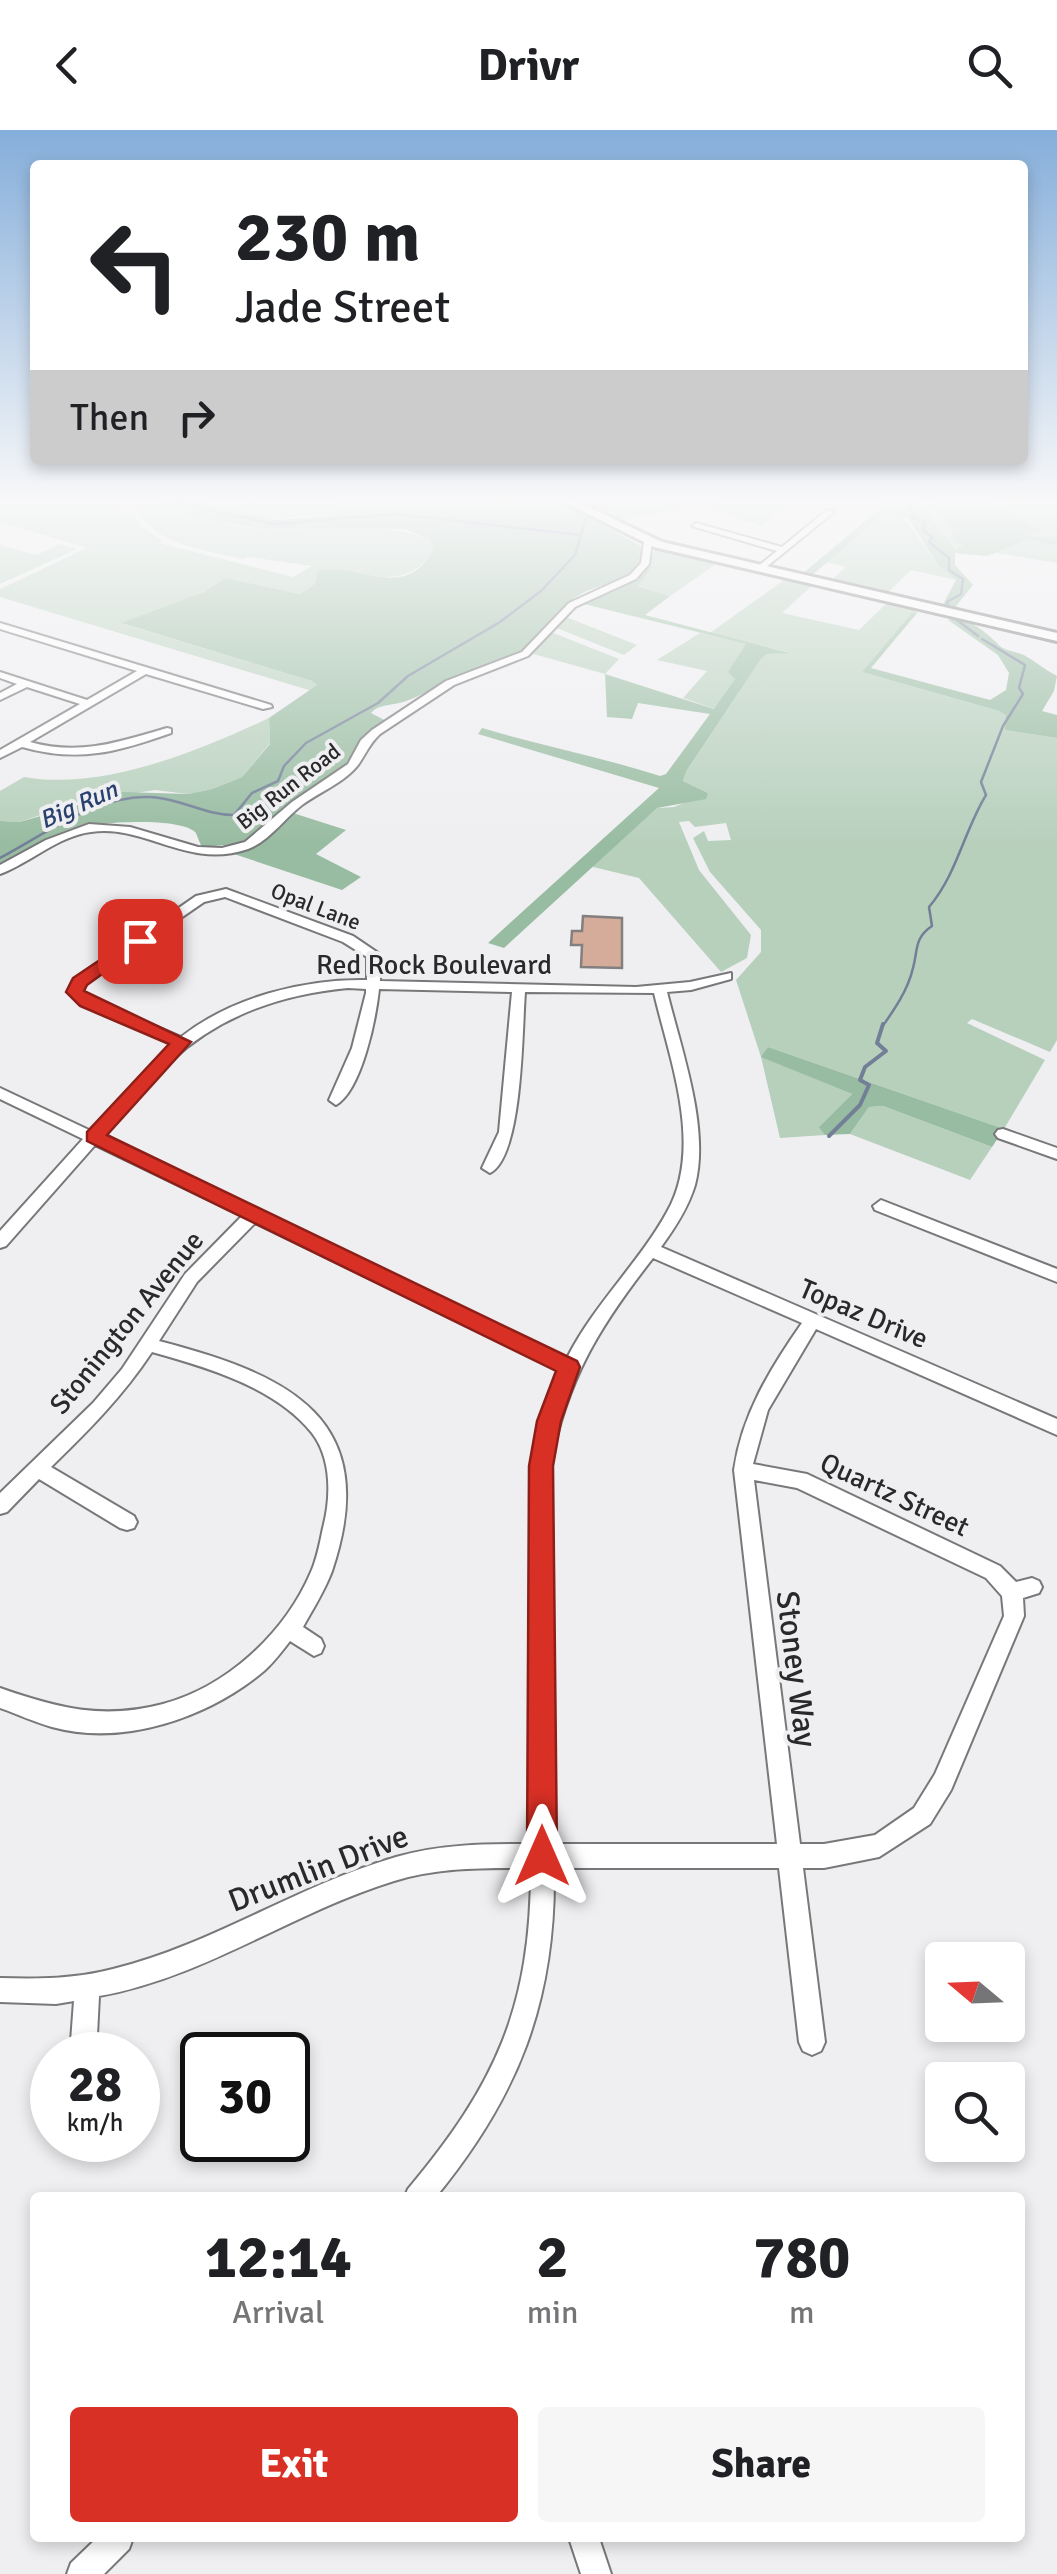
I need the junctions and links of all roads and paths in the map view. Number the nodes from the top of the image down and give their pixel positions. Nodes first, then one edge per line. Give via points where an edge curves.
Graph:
1 (562, 615) edge
2 (961, 615) edge
3 (0, 626) edge
4 (1057, 637) edge
5 (145, 670) junction
6 (0, 676) edge
7 (25, 684) junction
8 (0, 697) edge
9 (87, 704) junction
10 (267, 708) dead end
11 (167, 730) dead end
12 (21, 743) junction
13 (0, 755) edge
14 (0, 870) edge
15 (726, 976) dead end
16 (373, 984) junction
17 (520, 988) junction
18 (660, 990) junction
19 (75, 992) junction
20 (59, 994) dead end
21 (182, 1042) junction
22 (0, 1094) edge
23 (336, 1100) dead end
24 (1003, 1134) dead end
25 (94, 1137) junction
26 (1057, 1154) edge
27 (490, 1168) dead end
28 (881, 1206) dead end
29 (254, 1214) junction
30 (0, 1242) edge
31 (649, 1249) junction
32 (1057, 1276) edge
33 (813, 1320) junction
34 (146, 1344) junction
35 (569, 1367) junction
36 (1057, 1427) edge
37 (38, 1469) junction
38 (743, 1470) junction
39 (0, 1506) edge
40 (126, 1522) dead end
41 (1022, 1590) joint
42 (292, 1630) junction
43 (314, 1646) dead end
44 (0, 1698) edge
45 (542, 1856) junction
46 (788, 1856) junction
47 (87, 1986) junction
48 (0, 1990) edge
49 (84, 2032) edge
50 (812, 2042) dead end
51 (422, 2192) edge
52 (114, 2542) edge
53 (585, 2542) edge
54 (596, 2573) edge
55 (82, 2574) edge

1 - 14 street, Big Run Road via 526,654 445,686 376,732 352,766 248,845 196,851 130,831 89,828
2 - 4 main road
3 - 5 street
5 - 9 street
5 - 10 street
6 - 7 street
7 - 8 street
7 - 9 street
9 - 12 street
11 - 12 street via 83,755
12 - 13 street
15 - 18 street, Red Rock Boulevard
16 - 17 street, Red Rock Boulevard
16 - 19 street, Opal Lane via 374,954 363,945 214,890 79,982
16 - 21 street, Red Rock Boulevard via 279,994 222,1016
16 - 23 street via 357,1064
17 - 18 street, Red Rock Boulevard
17 - 27 street via 507,1132
18 - 31 street via 692,1148 684,1194
19 - 20 street
19 - 21 street
21 - 25 street, Red Rock Boulevard
22 - 25 street
24 - 26 street
25 - 29 street
25 - 30 street, Red Rock Boulevard
28 - 32 street
29 - 34 street, Stonington Avenue via 190,1278
29 - 35 street
31 - 33 street, Topaz Drive
31 - 35 street
33 - 36 street, Topaz Drive
33 - 38 street, Stoney Way via 756,1411
34 - 37 street, Stonington Avenue via 108,1396
34 - 42 street via 202,1358 289,1402 327,1441 339,1485 331,1552
35 - 45 street via 541,1466
37 - 39 street, Stonington Avenue
37 - 40 street
38 - 41 street, Quartz Street via 800,1480
38 - 46 street, Stoney Way
41 - 46 street, Drumlin Drive via 943,1782 922,1816 879,1846 852,1854
42 - 43 street
42 - 44 street via 248,1674 190,1706 126,1722 52,1720
45 - 46 street, Drumlin Drive
45 - 47 street, Drumlin Drive via 420,1861 185,1956
45 - 51 street via 535,1983 516,2052 491,2103
46 - 50 street, Stoney Way
47 - 48 street, Drumlin Drive
47 - 49 street
52 - 55 street
53 - 54 street

